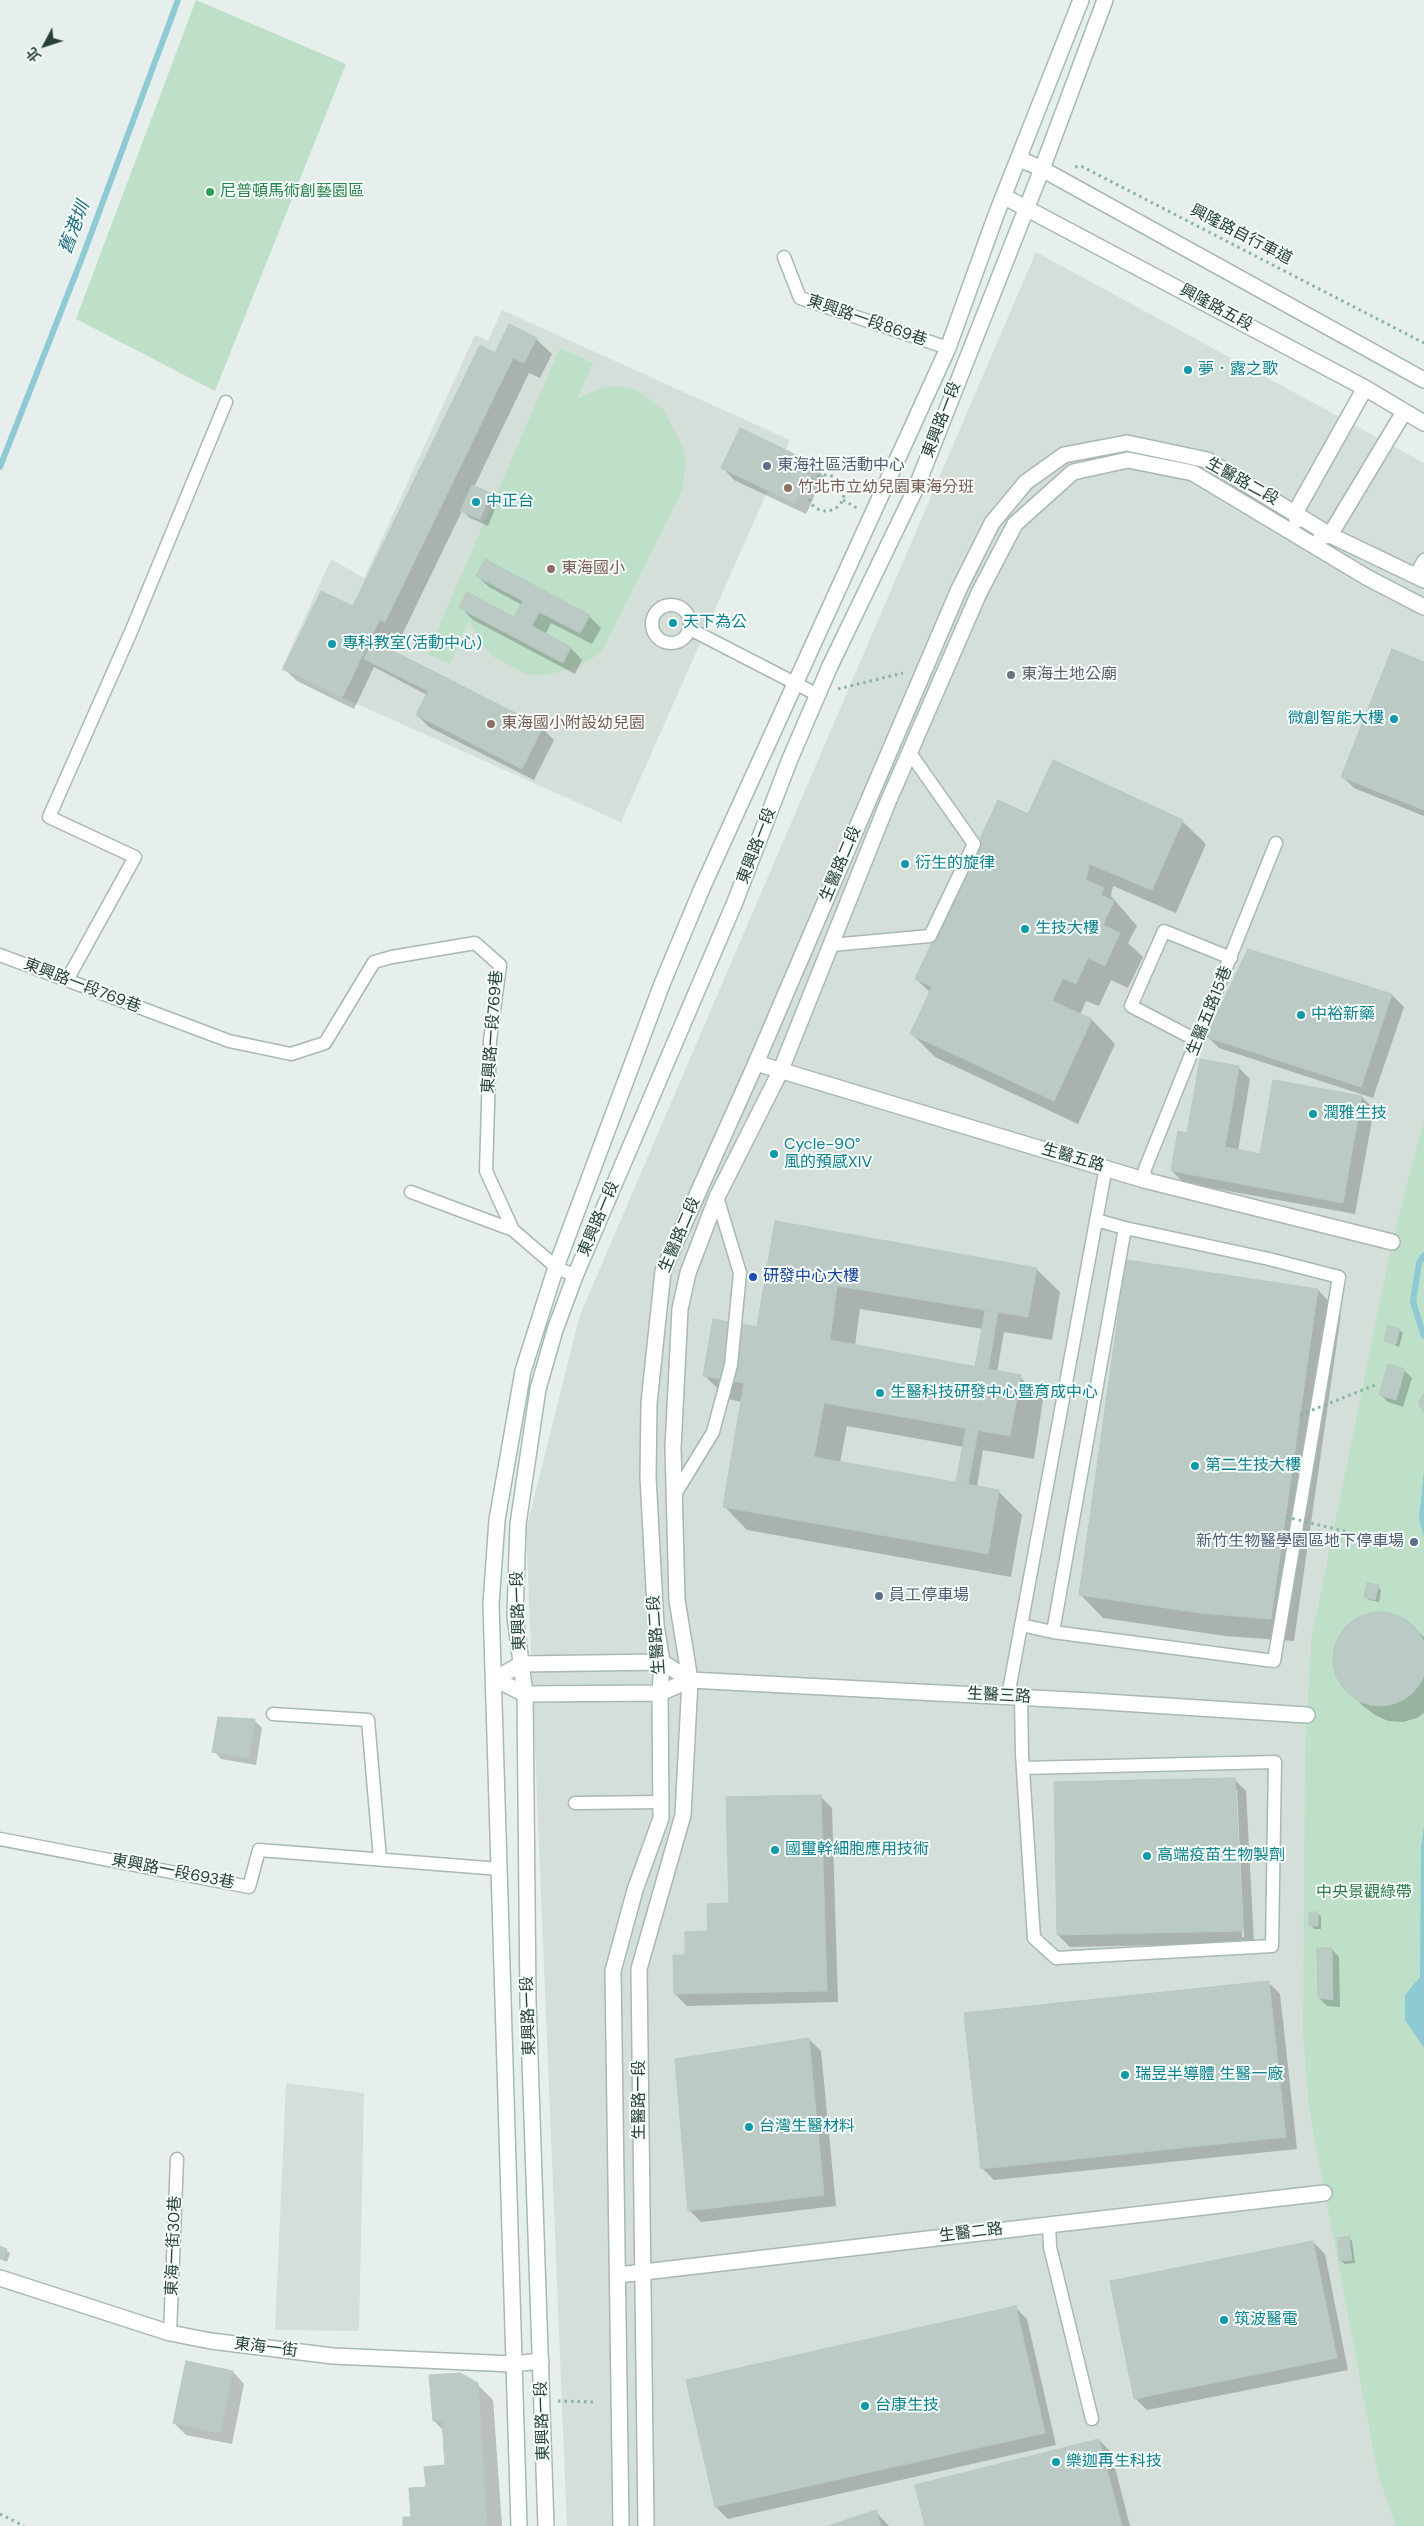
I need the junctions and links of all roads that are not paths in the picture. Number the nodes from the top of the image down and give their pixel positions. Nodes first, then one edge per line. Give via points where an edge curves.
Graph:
1 (1081, 0) edge
2 (1105, 0) edge
3 (1020, 159) junction
4 (1042, 168) junction
5 (1005, 197) junction
6 (1026, 206) junction
7 (784, 256) dead end
8 (948, 348) junction
9 (1424, 380) edge
10 (1365, 388) junction
11 (226, 402) dead end
12 (1404, 412) junction
13 (1424, 423) edge
14 (1295, 513) junction
15 (1330, 536) junction
16 (1303, 540) junction
17 (1424, 560) edge
18 (1419, 578) edge
19 (1424, 607) edge
20 (690, 629) dead end
21 (795, 683) junction
22 (818, 694) junction
23 (910, 753) junction
24 (1276, 843) dead end
25 (831, 945) junction
26 (0, 955) edge
27 (1231, 958) junction
28 (67, 980) junction
29 (1198, 1041) junction
30 (756, 1063) junction
31 (780, 1072) junction
32 (1106, 1167) junction
33 (1144, 1180) junction
34 (411, 1192) dead end
35 (717, 1197) junction
36 (1096, 1220) junction
37 (1125, 1228) junction
38 (513, 1230) junction
39 (1392, 1242) dead end
40 (556, 1266) junction
41 (575, 1276) junction
42 (674, 1496) junction
43 (1021, 1626) junction
44 (1053, 1632) junction
45 (662, 1662) junction
46 (521, 1664) junction
47 (495, 1679) junction
48 (690, 1680) junction
49 (660, 1693) junction
50 (524, 1694) junction
51 (1014, 1697) junction
52 (272, 1714) dead end
53 (1307, 1715) dead end
54 (1023, 1768) junction
55 (661, 1802) junction
56 (575, 1803) dead end
57 (0, 1839) edge
58 (380, 1860) junction
59 (500, 1869) junction
60 (177, 2159) dead end
61 (1324, 2193) dead end
62 (1049, 2224) junction
63 (642, 2270) junction
64 (618, 2275) junction
65 (0, 2278) edge
66 (170, 2333) junction
67 (541, 2360) junction
68 (513, 2364) junction
69 (1092, 2419) dead end
70 (519, 2526) edge
71 (546, 2526) edge
72 (621, 2526) edge
73 (646, 2526) edge

1 - 3 street, 東興路一段
2 - 4 street, 東興路一段
3 - 4 street
3 - 5 street, 東興路一段
4 - 6 street, 東興路一段
4 - 9 street
5 - 6 street, 興隆路五段
5 - 8 street, 東興路一段
6 - 10 street, 興隆路五段
6 - 22 street, 東興路一段 via 916,488
7 - 8 lane, 東興路一段869巷 via 800,298
8 - 21 street, 東興路一段
10 - 12 street, 興隆路五段
10 - 14 street
11 - 28 lane via 130,634 49,817 135,857
12 - 13 street, 興隆路五段
12 - 15 street
14 - 15 street, 生醫路二段
14 - 16 street
14 - 30 street, 生醫路二段 via 1207,460 1127,443 1064,455 1026,482 992,522 959,589
15 - 16 street
15 - 18 street, 生醫路二段
16 - 19 street, 生醫路二段
16 - 23 street, 生醫路二段 via 1193,473 1128,460 1073,472 1015,524 979,593
17 - 18 lane
20 - 21 lane
21 - 22 lane
21 - 40 street, 東興路一段 via 662,984
22 - 41 street, 東興路一段 via 735,902
23 - 25 street, 生醫路二段
23 - 25 lane via 974,844 930,936
24 - 27 lane, 生醫五路15巷
25 - 31 street, 生醫路二段
26 - 28 lane, 東興路一段769巷
27 - 29 lane, 生醫五路15巷
27 - 29 lane via 1164,931 1131,1006
28 - 38 lane, 東興路一段769巷 via 229,1042 291,1054 325,1043 374,962 475,943 500,965 490,1040 486,1171
29 - 33 lane, 生醫五路15巷 via 1145,1169
30 - 31 street, 生醫五路
30 - 45 street, 生醫路二段 via 663,1270 649,1402 648,1477 656,1625
31 - 32 street, 生醫五路
31 - 35 street, 生醫路二段
32 - 33 street, 生醫五路
32 - 36 lane
33 - 39 street, 生醫五路
34 - 38 lane
35 - 42 street, 生醫路二段 via 688,1272 680,1309 673,1448
35 - 42 lane via 740,1273 731,1366 713,1432
36 - 37 lane
36 - 43 lane
37 - 44 lane
37 - 44 lane via 1339,1277 1274,1661
38 - 40 lane, 東興路一段769巷
40 - 41 lane, 東興路一段769巷
40 - 47 street, 東興路一段 via 523,1372 498,1520 492,1604
41 - 46 street, 東興路一段 via 538,1389 518,1524 515,1616
42 - 48 street, 生醫路二段 via 677,1600
43 - 44 lane
43 - 51 lane
45 - 46 street
45 - 48 street
45 - 49 street, 生醫路二段
46 - 47 street
46 - 50 street, 東興路一段
47 - 50 street
47 - 59 street, 東興路一段
48 - 49 street
48 - 51 street, 生醫三路
48 - 63 street, 生醫路一段 via 683,1815 639,1969
49 - 50 street
49 - 55 street, 生醫路一段
50 - 67 street, 東興路一段 via 528,2001
51 - 53 street, 生醫三路
51 - 54 lane
52 - 58 lane via 368,1720
54 - 54 lane via 1034,1938 1056,1958 1272,1946 1275,1762
55 - 56 lane
55 - 64 street, 生醫路一段 via 661,1818 635,1890 613,1971
57 - 58 lane, 東興路一段693巷 via 249,1887 259,1850
58 - 59 lane, 東興路一段693巷
59 - 68 street, 東興路一段
60 - 66 lane, 東海一街30巷
61 - 62 street, 生醫二路
62 - 63 street, 生醫二路
62 - 69 lane via 1050,2247
63 - 64 street, 生醫二路
63 - 73 street, 生醫路一段
64 - 72 street, 生醫路一段
65 - 66 street, 東海一街
66 - 68 street, 東海一街 via 333,2356
67 - 68 street, 東海一街
67 - 71 street, 東興路一段
68 - 70 street, 東興路一段

